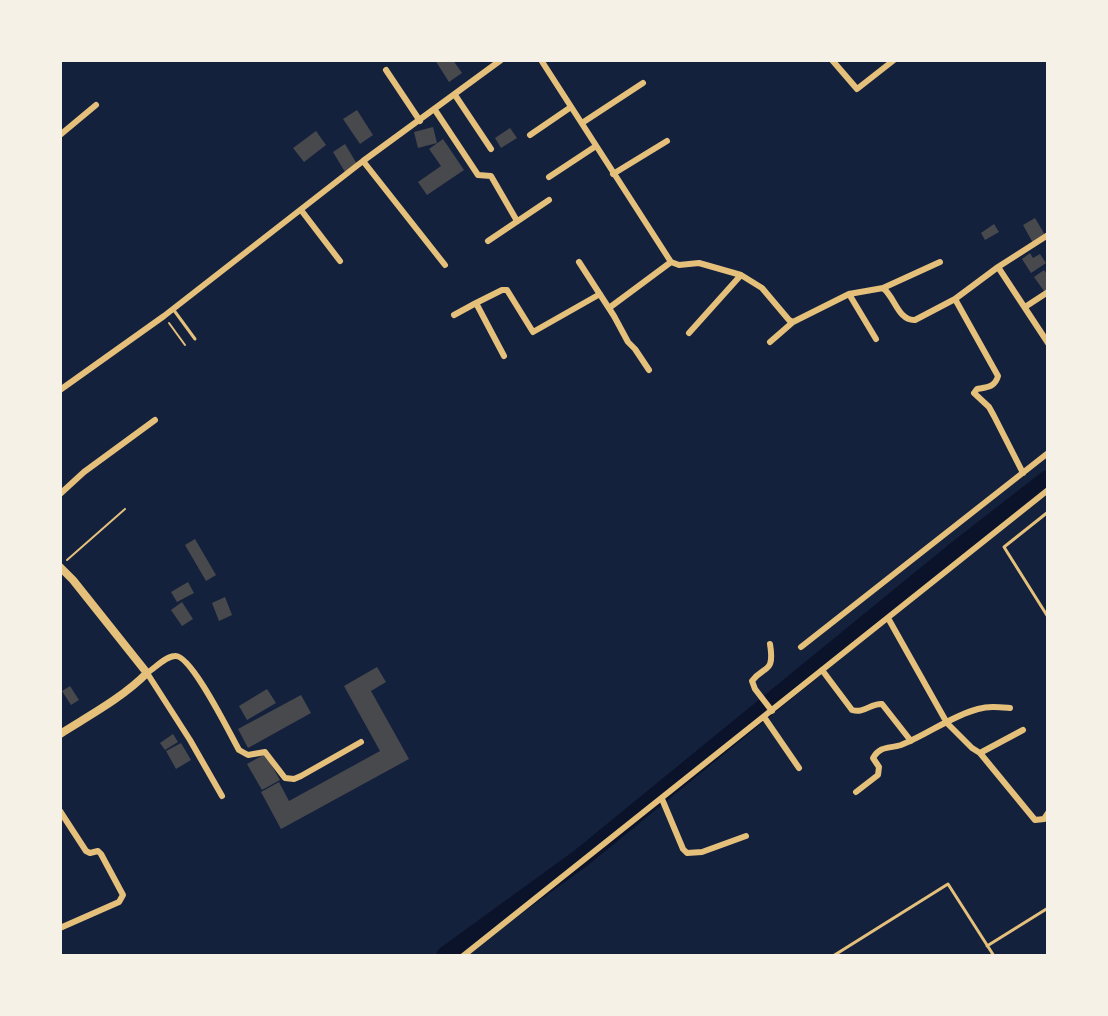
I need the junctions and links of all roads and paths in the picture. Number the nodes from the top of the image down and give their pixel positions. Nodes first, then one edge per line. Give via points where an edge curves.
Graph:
1 (501, 60) edge
2 (542, 60) edge
3 (832, 60) edge
4 (894, 60) edge
5 (386, 70) dead end
6 (643, 83) dead end
7 (455, 95) junction
8 (96, 105) dead end
9 (571, 107) junction
10 (435, 110) junction
11 (420, 121) junction
12 (582, 123) junction
13 (60, 135) edge
14 (530, 135) dead end
15 (667, 141) dead end
16 (596, 146) junction
17 (491, 150) dead end
18 (363, 161) junction
19 (613, 174) junction
20 (549, 177) dead end
21 (549, 200) dead end
22 (301, 210) junction
23 (517, 221) junction
24 (1048, 235) edge
25 (488, 241) dead end
26 (340, 261) dead end
27 (579, 262) dead end
28 (670, 262) junction
29 (940, 262) dead end
30 (445, 265) dead end
31 (998, 267) junction
32 (741, 275) junction
33 (883, 288) junction
34 (600, 294) junction
35 (849, 294) junction
36 (1047, 296) edge
37 (955, 299) junction
38 (476, 303) junction
39 (1025, 307) junction
40 (609, 308) junction
41 (173, 309) junction
42 (454, 315) dead end
43 (164, 316) junction
44 (793, 322) junction
45 (689, 333) dead end
46 (195, 339) dead end
47 (876, 339) dead end
48 (770, 342) dead end
49 (1048, 343) edge
50 (185, 345) dead end
51 (504, 356) dead end
52 (649, 370) dead end
53 (60, 390) edge
54 (155, 420) dead end
55 (1048, 453) edge
56 (1023, 473) junction
57 (1048, 490) edge
58 (60, 494) edge
59 (125, 509) dead end
60 (1048, 512) edge
61 (60, 566) edge
62 (1048, 617) edge
63 (888, 618) junction
64 (770, 644) dead end
65 (801, 647) dead end
66 (822, 670) junction
67 (147, 673) junction
68 (1010, 708) dead end
69 (771, 709) junction
70 (764, 717) junction
71 (947, 723) junction
72 (1023, 730) dead end
73 (60, 734) edge
74 (911, 741) junction
75 (361, 742) dead end
76 (980, 753) junction
77 (799, 768) dead end
78 (856, 792) dead end
79 (222, 796) dead end
80 (662, 799) junction
81 (60, 811) edge
82 (1048, 813) edge
83 (746, 836) dead end
84 (1048, 908) edge
85 (60, 928) edge
86 (987, 946) junction
87 (463, 956) edge
88 (833, 956) edge
89 (994, 956) edge

1 - 7 street
2 - 9 street
3 - 4 street via 857,89
5 - 11 street
6 - 12 street
7 - 10 street
7 - 17 street
8 - 13 street
9 - 12 street
9 - 14 street
10 - 11 street
10 - 23 street via 478,175 491,176
11 - 18 street
12 - 16 street
15 - 19 street
16 - 19 street
16 - 20 street
18 - 22 street
18 - 30 street
19 - 28 street
21 - 23 street
22 - 26 street
22 - 41 street
23 - 25 street
24 - 31 street
27 - 34 street
28 - 32 street via 699,262
28 - 40 street
29 - 33 street
31 - 37 street
31 - 39 street
32 - 44 street via 762,288
32 - 45 street
33 - 35 street
33 - 37 street via 909,321
34 - 38 street via 533,332 507,290
34 - 40 street
35 - 44 street
35 - 47 street
36 - 39 street
37 - 56 street via 998,376 990,387 974,393 989,407
38 - 42 street
38 - 51 street
39 - 49 street
40 - 52 street
41 - 43 street
41 - 46 lane
43 - 50 path
43 - 53 street
44 - 48 street
54 - 58 street
55 - 56 street
56 - 65 street
57 - 63 street
59 - 61 path
60 - 62 lane via 1004,547
61 - 67 street
63 - 66 street
63 - 71 street
64 - 69 street via 767,669 752,681
66 - 69 street
66 - 74 street via 852,710 882,704
67 - 73 street via 114,701
67 - 75 street via 169,657 183,658 194,670 239,750 248,755 265,752 288,779 301,776
67 - 79 street
68 - 71 street via 975,710
69 - 70 street
70 - 77 street
70 - 80 street
71 - 74 street
71 - 76 street
72 - 76 street
74 - 78 street via 887,746 876,753 873,758 880,772
76 - 82 street via 1035,820 1044,819
80 - 83 street via 687,853 702,852
80 - 87 street
81 - 85 street via 86,851 101,854 123,895 119,902
84 - 86 lane
86 - 88 lane via 948,884
86 - 89 lane

